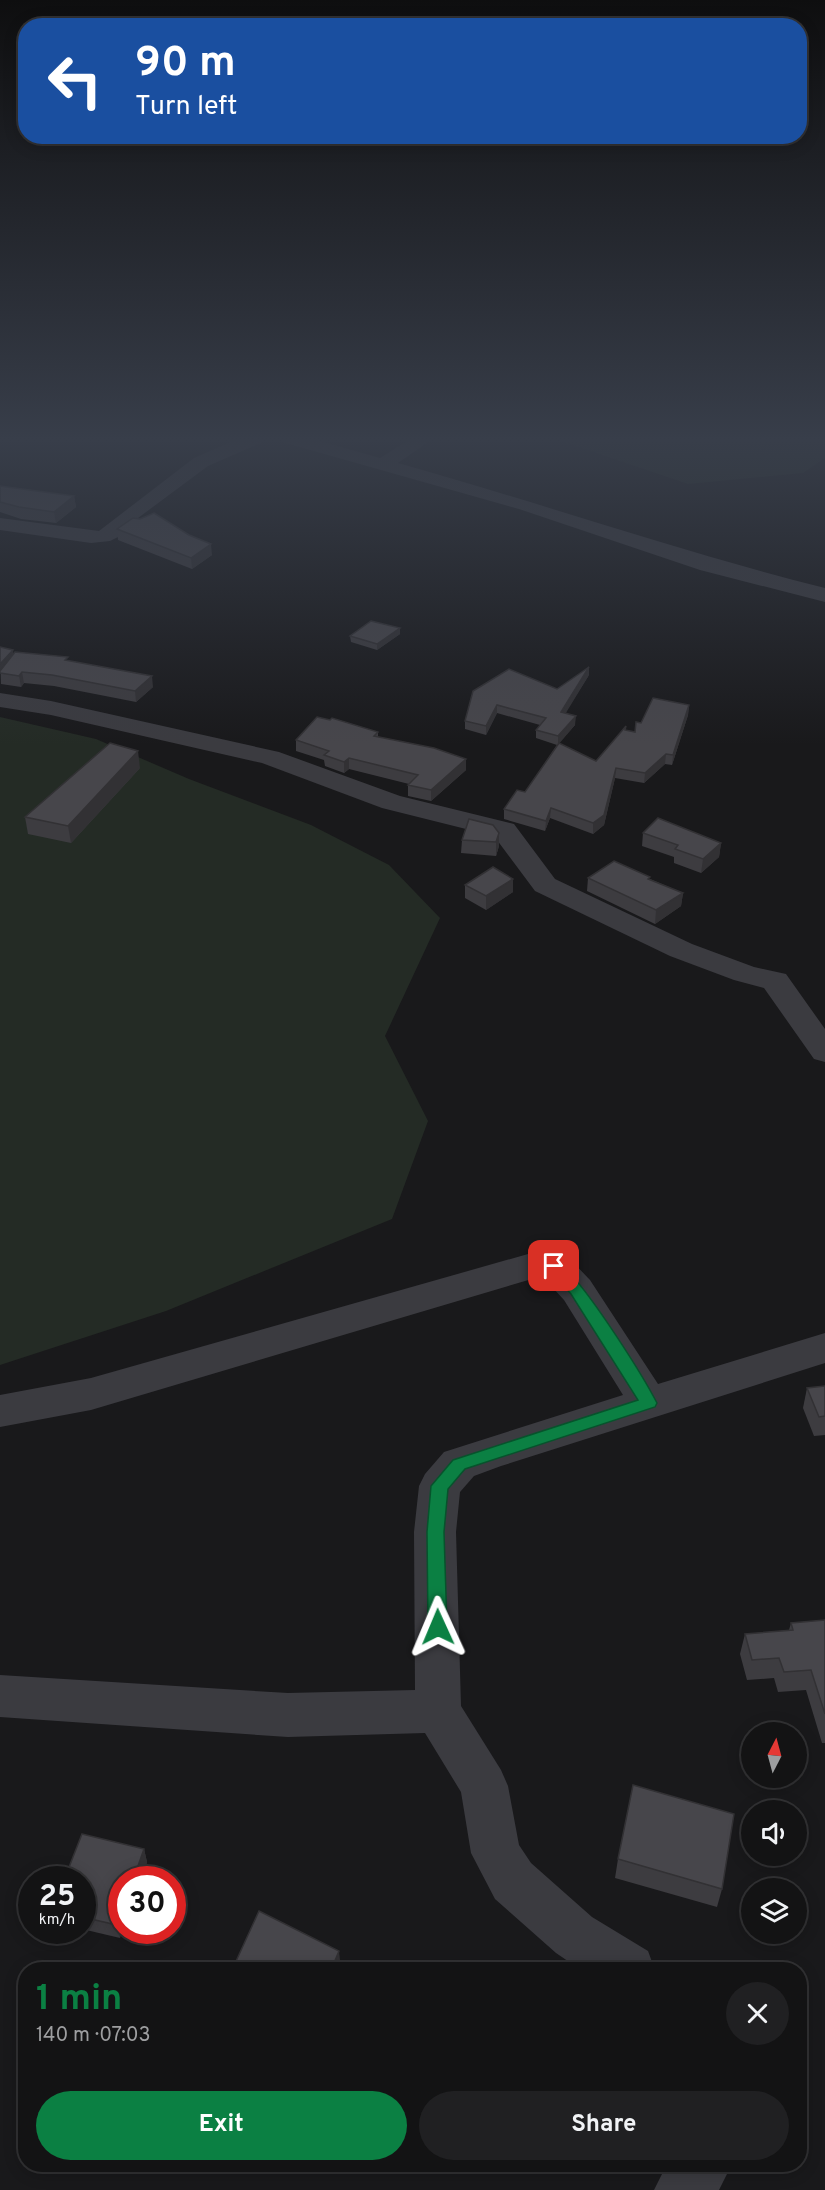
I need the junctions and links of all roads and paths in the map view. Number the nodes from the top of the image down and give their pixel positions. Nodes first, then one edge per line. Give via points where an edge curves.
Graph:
1 (637, 540) edge
2 (825, 595) edge
3 (0, 700) edge
4 (825, 1052) edge
5 (825, 1348) edge
6 (649, 1403) junction
7 (0, 1411) edge
8 (0, 1696) edge
9 (438, 1711) junction
10 (616, 1962) edge
11 (698, 2172) edge
12 (683, 2190) edge

1 - 2 street via 708,565
3 - 4 street via 270,757 391,802 504,830 544,885 681,950 776,981
5 - 6 street
6 - 7 street via 577,1290 554,1266 542,1263 91,1395
6 - 9 street via 459,1464 440,1486 435,1532
8 - 9 street via 288,1715
9 - 10 street via 484,1786 496,1853 513,1881 574,1935
11 - 12 street

